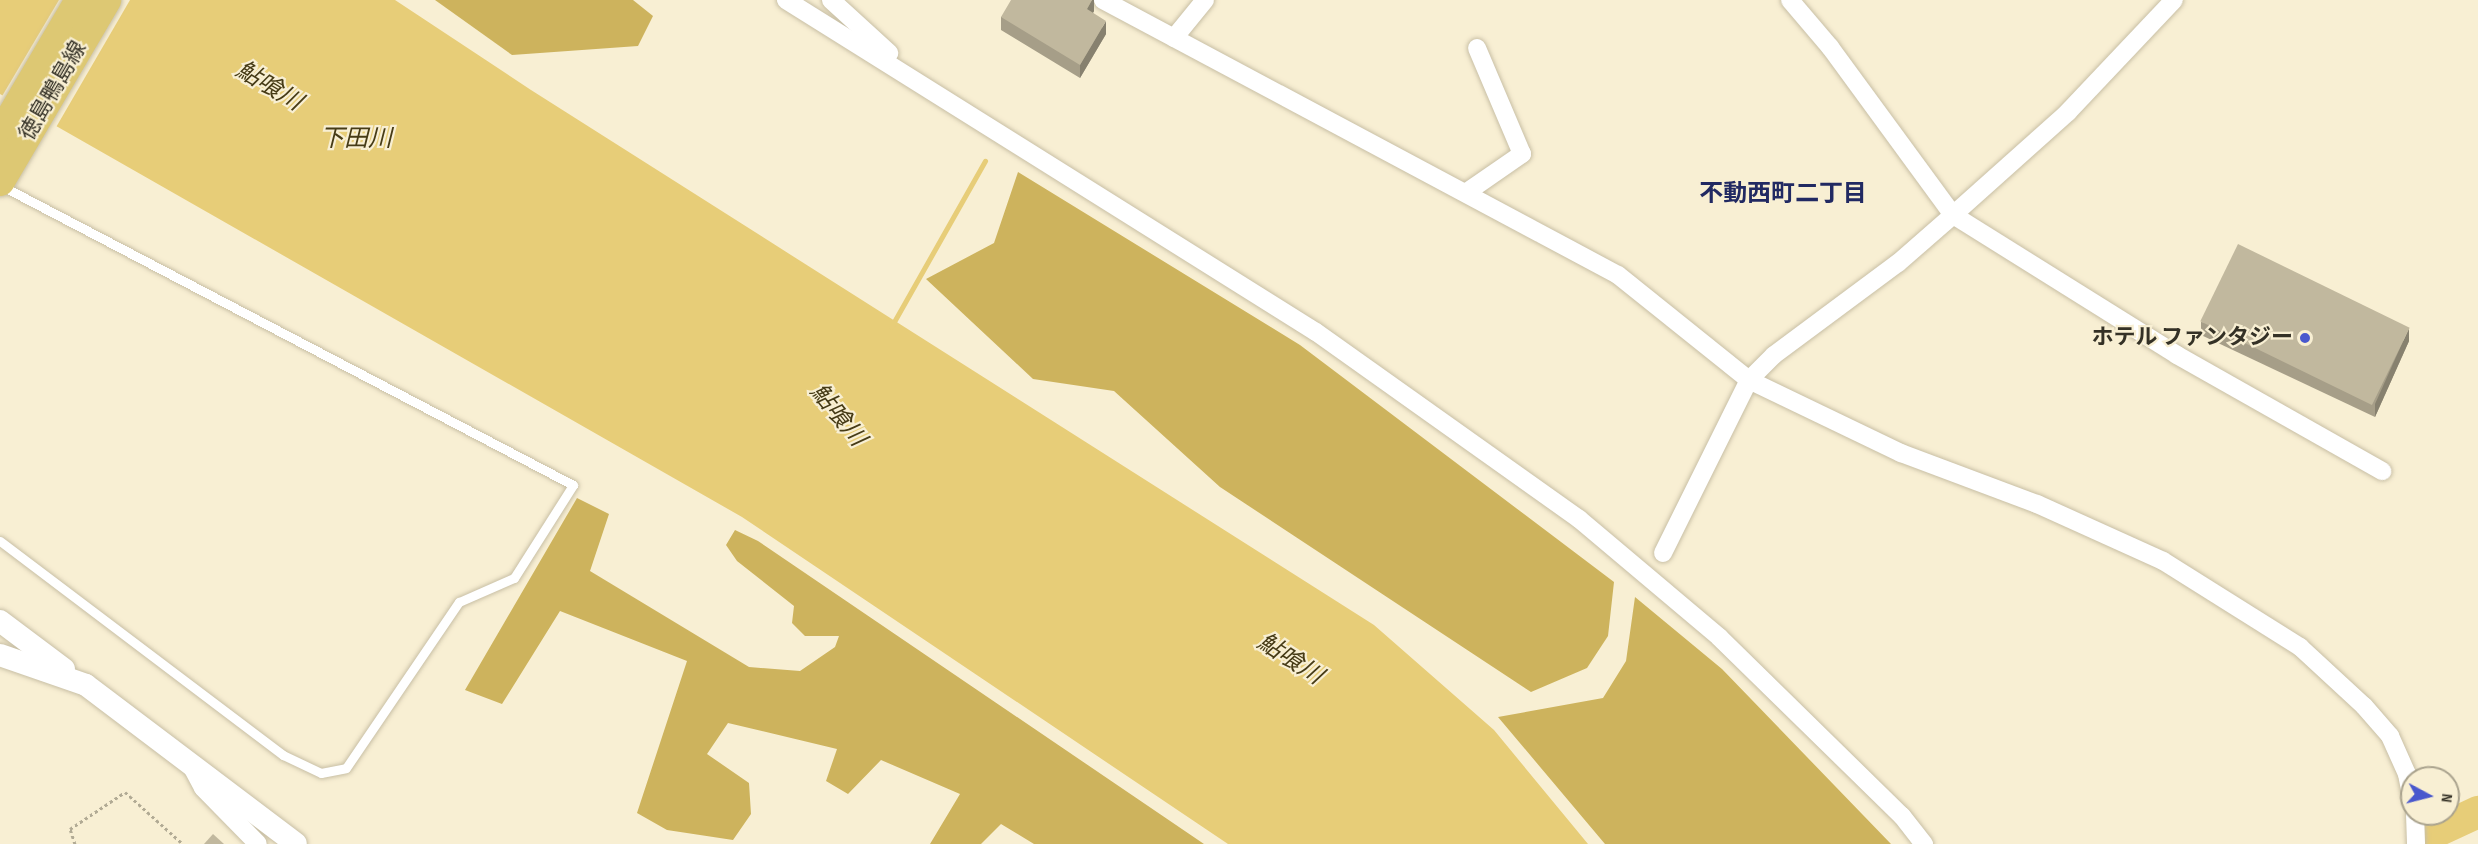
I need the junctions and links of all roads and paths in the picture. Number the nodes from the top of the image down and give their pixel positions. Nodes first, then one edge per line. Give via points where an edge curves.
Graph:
1 (80, 0) edge
2 (105, 0) edge
3 (786, 0) edge
4 (831, 0) edge
5 (1103, 0) edge
6 (1205, 0) edge
7 (1790, 0) edge
8 (2174, 0) edge
9 (1174, 38) junction
10 (1477, 48) dead end
11 (920, 81) junction
12 (0, 136) edge
13 (0, 183) edge
14 (1467, 192) junction
15 (1953, 215) junction
16 (1749, 380) junction
17 (2382, 471) dead end
18 (0, 541) edge
19 (1663, 553) dead end
20 (0, 621) edge
21 (0, 655) edge
22 (87, 685) junction
23 (188, 761) junction
24 (2403, 766) edge
25 (2415, 826) edge
26 (75, 844) edge
27 (183, 844) edge
28 (258, 844) edge
29 (296, 844) edge
30 (1924, 844) edge
31 (2416, 844) edge

1 - 12 main road, 徳島鴨島線
2 - 13 main road, 徳島鴨島線
3 - 11 street
4 - 11 street
5 - 9 street
6 - 9 street
7 - 15 street via 1830,47
8 - 15 street via 2068,112
9 - 14 street
10 - 14 street via 1522,154
11 - 30 street via 1316,332 1579,519 1719,636 1902,816
13 - 18 lane via 573,485 514,578 459,602 346,768 321,773 283,755
14 - 16 street via 1617,275
15 - 16 street via 1898,263 1774,355
15 - 17 street via 2177,355
16 - 19 street
16 - 24 street via 1901,453 2037,504 2163,561 2300,647 2364,706 2390,736
20 - 22 street
21 - 22 street
22 - 23 street
23 - 28 street via 203,788
23 - 29 street
25 - 31 street
26 - 27 path via 70,829 125,792

